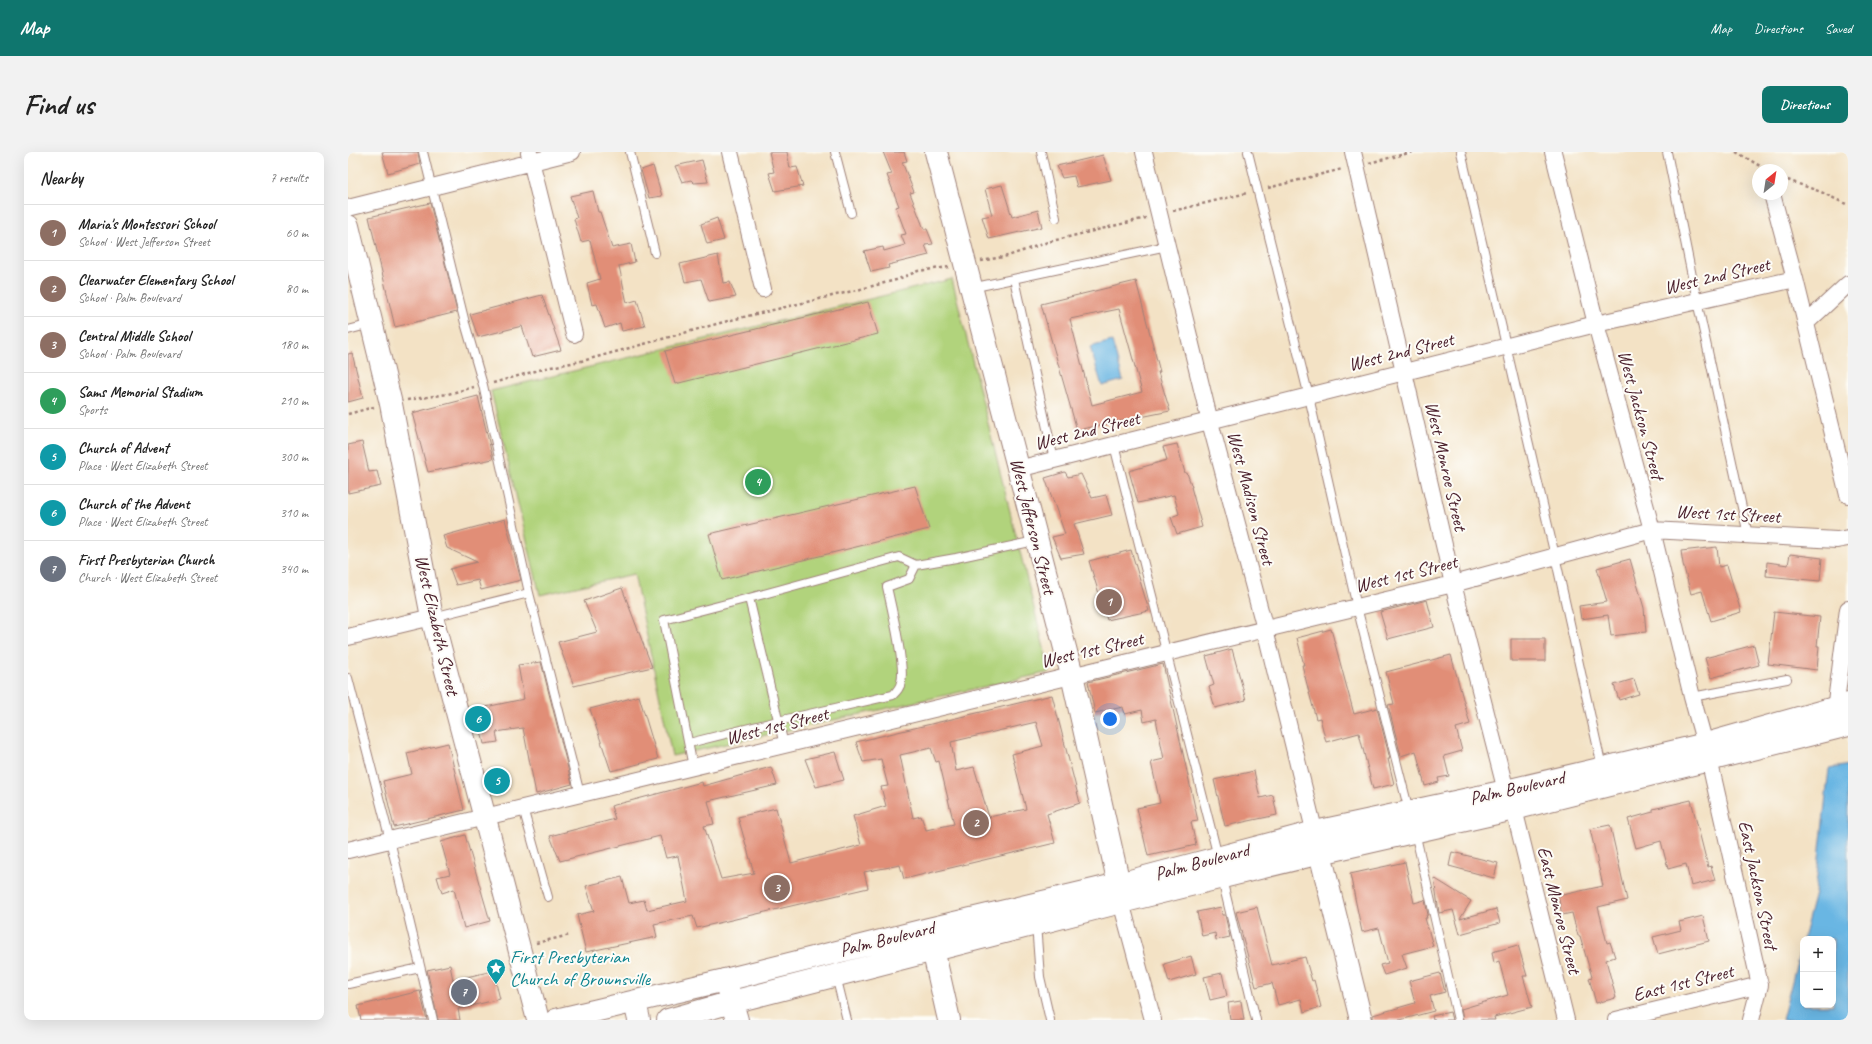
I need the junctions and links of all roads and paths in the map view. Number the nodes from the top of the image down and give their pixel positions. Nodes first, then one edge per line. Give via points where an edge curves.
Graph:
1 (423, 152) edge
2 (572, 152) edge
3 (630, 152) edge
4 (730, 152) edge
5 (835, 152) edge
6 (936, 152) edge
7 (1041, 152) edge
8 (1144, 152) edge
9 (1248, 152) edge
10 (1413, 152) edge
11 (1461, 152) edge
12 (1553, 152) edge
13 (1667, 152) edge
14 (1736, 152) edge
15 (530, 157) edge
16 (1354, 159) edge
17 (1757, 164) edge
18 (1788, 180) edge
19 (432, 187) junction
20 (1258, 191) junction
21 (1774, 200) edge
22 (1848, 205) edge
23 (348, 208) edge
24 (851, 213) dead end
25 (1159, 215) junction
26 (1056, 218) dead end
27 (348, 226) edge
28 (1167, 246) junction
29 (655, 253) dead end
30 (964, 265) junction
31 (1014, 279) junction
32 (1795, 279) junction
33 (1848, 284) edge
34 (970, 288) junction
35 (763, 289) dead end
36 (1696, 301) junction
37 (372, 323) junction
38 (1806, 323) junction
39 (1596, 324) junction
40 (348, 330) edge
41 (574, 334) dead end
42 (1506, 346) junction
43 (1403, 372) junction
44 (483, 385) junction
45 (1309, 397) junction
46 (391, 404) junction
47 (348, 414) edge
48 (1210, 422) junction
49 (1114, 445) junction
50 (1054, 460) junction
51 (1018, 469) junction
52 (1848, 495) edge
53 (1652, 530) junction
54 (1748, 535) junction
55 (1848, 538) edge
56 (1036, 541) junction
57 (1555, 556) junction
58 (916, 565) junction
59 (1453, 584) junction
60 (529, 593) junction
61 (749, 598) junction
62 (1357, 607) junction
63 (1848, 609) edge
64 (432, 617) junction
65 (1265, 629) junction
66 (348, 637) edge
67 (1166, 653) junction
68 (1072, 675) junction
69 (348, 678) edge
70 (1787, 678) dead end
71 (1692, 698) junction
72 (1841, 706) edge
73 (778, 721) junction
74 (1840, 727) edge
75 (689, 743) junction
76 (784, 745) junction
77 (1708, 751) junction
78 (693, 767) junction
79 (1602, 768) junction
80 (580, 794) junction
81 (1510, 800) junction
82 (523, 808) junction
83 (484, 818) junction
84 (1412, 822) junction
85 (1315, 832) junction
86 (390, 840) junction
87 (348, 850) edge
88 (1320, 853) junction
89 (1220, 867) junction
90 (1120, 893) junction
91 (548, 897) dead end
92 (1036, 924) junction
93 (929, 929) junction
94 (570, 935) dead end
95 (520, 947) junction
96 (932, 950) junction
97 (829, 954) junction
98 (420, 968) junction
99 (836, 976) junction
100 (725, 980) junction
101 (348, 984) edge
102 (1760, 985) junction
103 (637, 1011) edge
104 (734, 1011) edge
105 (432, 1020) edge
106 (538, 1020) edge
107 (556, 1020) edge
108 (668, 1020) edge
109 (847, 1020) edge
110 (949, 1020) edge
111 (1050, 1020) edge
112 (1153, 1020) edge
113 (1256, 1020) edge
114 (1362, 1020) edge
115 (1458, 1020) edge
116 (1566, 1020) edge
117 (1616, 1020) edge
118 (1751, 1020) edge

1 - 19 lane
2 - 15 street
3 - 29 lane
4 - 35 street
5 - 24 lane
6 - 30 main road, West Jefferson Street
7 - 26 lane
8 - 25 street, West Madison Street
9 - 20 lane
10 - 16 path
11 - 42 lane
12 - 39 street, West Jackson Street
13 - 36 lane
14 - 17 path
15 - 19 street
15 - 41 street
16 - 20 path
16 - 43 street, West Monroe Street
18 - 22 path
19 - 23 street
19 - 44 lane via 465,324
20 - 25 path
20 - 45 lane
21 - 32 street
25 - 28 street, West Madison Street
25 - 30 path via 1054,240 1008,256
27 - 37 main road, West Elizabeth Street
28 - 31 lane
28 - 48 street, West Madison Street
30 - 34 main road, West Jefferson Street
30 - 44 path via 918,272 863,289 731,320
31 - 34 lane
31 - 50 lane
32 - 36 street, West 2nd Street
32 - 38 street
33 - 38 street
34 - 51 main road, West Jefferson Street
36 - 39 street, West 2nd Street
36 - 54 lane
37 - 40 lane
37 - 46 main road, West Elizabeth Street
38 - 52 street
39 - 42 street, West 2nd Street
39 - 53 street, West Jackson Street
42 - 43 street, West 2nd Street
42 - 57 lane
43 - 45 street, West 2nd Street
43 - 59 street, West Monroe Street
44 - 46 path
44 - 60 lane
45 - 48 street, West 2nd Street
45 - 62 lane
46 - 47 path
46 - 64 main road, West Elizabeth Street
48 - 49 street, West 2nd Street
48 - 65 street, West Madison Street
49 - 50 street, West 2nd Street
49 - 67 lane
50 - 51 street, West 2nd Street
51 - 56 main road, West Jefferson Street
53 - 54 street, West 1st Street
53 - 57 street, West 1st Street
53 - 71 street, West Jackson Street
54 - 55 street, West 1st Street via 1837,540
56 - 58 lane
56 - 68 main road, West Jefferson Street
57 - 59 street, West 1st Street
57 - 79 lane
58 - 61 lane via 899,557
58 - 73 lane via 909,579 887,587 902,666 902,681 898,691 892,695
59 - 62 street, West 1st Street
59 - 81 street, West Monroe Street
60 - 64 lane
60 - 80 lane
61 - 73 lane
61 - 75 lane via 664,620
62 - 65 street, West 1st Street
62 - 84 lane
63 - 72 street
64 - 66 street
64 - 83 main road, West Elizabeth Street
65 - 67 street, West 1st Street
65 - 85 street, West Madison Street
67 - 68 street, West 1st Street
67 - 89 lane
68 - 76 street, West 1st Street
68 - 90 main road, West Jefferson Street
69 - 86 lane
70 - 71 lane
71 - 77 street, West Jackson Street
72 - 74 street
72 - 77 main road, Palm Boulevard
73 - 75 lane
73 - 76 lane
74 - 77 main road, Palm Boulevard
75 - 78 lane
76 - 78 street, West 1st Street
77 - 79 main road, Palm Boulevard
77 - 81 main road, Palm Boulevard
77 - 102 street, East Jackson Street
78 - 80 street, West 1st Street
79 - 81 main road, Palm Boulevard
80 - 82 street, West 1st Street
81 - 84 main road, Palm Boulevard
81 - 116 street, East Monroe Street
82 - 83 street, West 1st Street
82 - 91 lane
83 - 86 street, West 1st Street
83 - 95 main road, West Elizabeth Street
84 - 85 main road, Palm Boulevard
84 - 88 main road, Palm Boulevard
84 - 115 lane
85 - 88 street, West Madison Street
85 - 89 main road, Palm Boulevard
86 - 87 street, West 1st Street
86 - 98 lane
88 - 89 main road, Palm Boulevard
88 - 114 main road
89 - 90 main road, Palm Boulevard
89 - 113 lane
90 - 92 main road, Palm Boulevard
90 - 93 main road, Palm Boulevard
90 - 112 street
92 - 96 main road, Palm Boulevard
92 - 111 lane via 1040,978
93 - 96 main road
93 - 97 main road, Palm Boulevard
94 - 95 path
95 - 106 main road, West Elizabeth Street
96 - 99 main road, Palm Boulevard
96 - 110 main road
97 - 99 main road
97 - 100 main road, Palm Boulevard
98 - 101 lane
98 - 105 lane
99 - 104 main road, Palm Boulevard
99 - 109 lane
100 - 103 main road, Palm Boulevard
100 - 104 main road
102 - 117 street, East 1st Street
102 - 118 street, East Jackson Street
103 - 107 main road, Palm Boulevard
104 - 108 main road, Palm Boulevard

